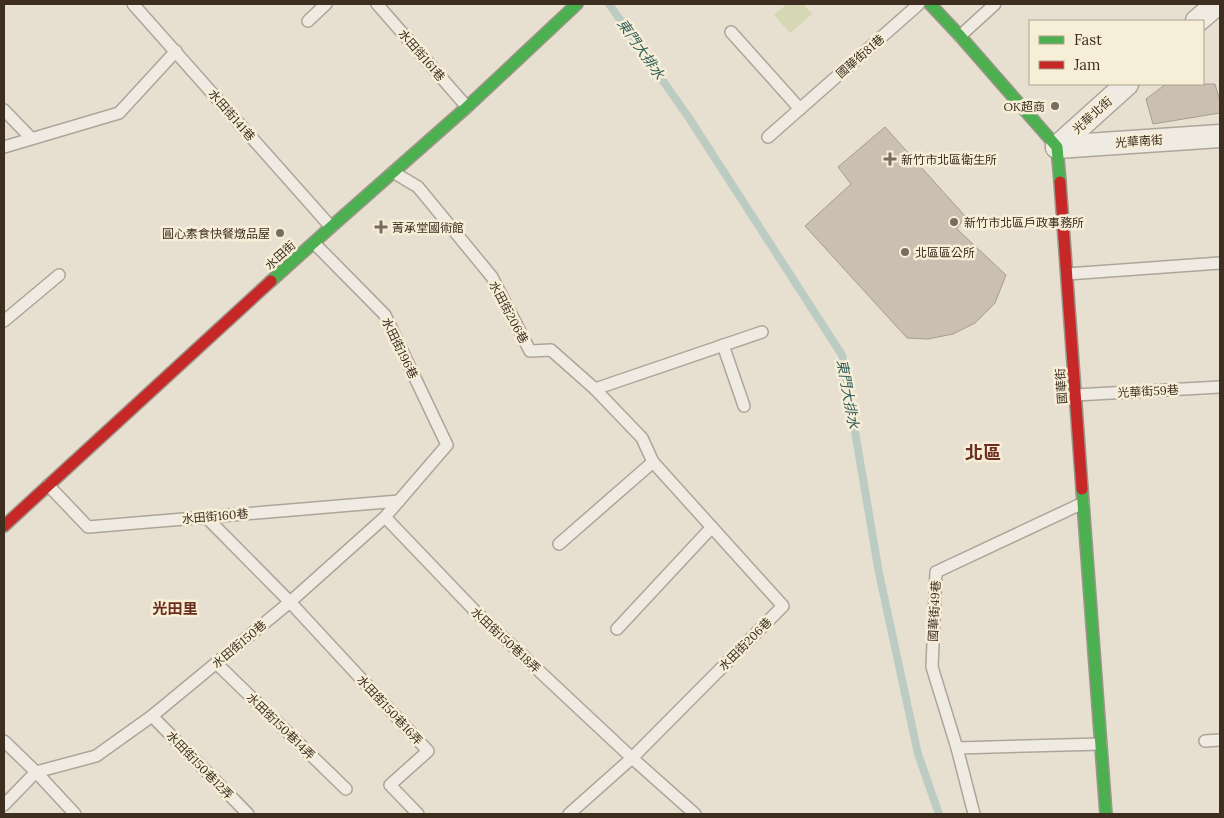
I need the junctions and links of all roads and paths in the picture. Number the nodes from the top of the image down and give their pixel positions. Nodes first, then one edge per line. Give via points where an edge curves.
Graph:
1 (133, 4) edge
2 (326, 4) edge
3 (378, 4) edge
4 (920, 4) edge
5 (930, 4) edge
6 (995, 4) edge
7 (1217, 4) edge
8 (576, 5) edge
9 (1198, 20) edge
10 (308, 21) dead end
11 (731, 32) dead end
12 (960, 36) junction
13 (176, 51) junction
14 (1126, 85) edge
15 (467, 106) junction
16 (800, 109) junction
17 (4, 110) edge
18 (1220, 136) edge
19 (768, 137) dead end
20 (31, 138) junction
21 (4, 147) edge
22 (1057, 147) junction
23 (393, 172) junction
24 (331, 227) junction
25 (314, 243) junction
26 (1220, 263) edge
27 (1066, 274) junction
28 (59, 275) dead end
29 (4, 321) edge
30 (762, 332) dead end
31 (723, 345) junction
32 (1220, 386) edge
33 (595, 389) junction
34 (1075, 395) junction
35 (744, 406) dead end
36 (447, 446) joint
37 (653, 462) junction
38 (48, 485) junction
39 (399, 501) junction
40 (1083, 503) junction
41 (206, 517) junction
42 (385, 517) junction
43 (5, 521) edge
44 (712, 527) junction
45 (559, 544) dead end
46 (290, 602) junction
47 (617, 629) dead end
48 (216, 663) junction
49 (152, 716) junction
50 (1220, 740) edge
51 (4, 741) edge
52 (1205, 741) dead end
53 (1101, 744) junction
54 (957, 748) junction
55 (632, 758) junction
56 (36, 772) junction
57 (346, 789) dead end
58 (4, 805) edge
59 (74, 814) edge
60 (248, 814) edge
61 (418, 814) edge
62 (569, 814) edge
63 (695, 814) edge
64 (974, 814) edge
65 (1106, 814) edge

1 - 13 lane, 水田街141巷
2 - 10 lane
3 - 15 lane, 水田街161巷
4 - 16 lane, 國華街81巷
5 - 12 street
6 - 12 lane
7 - 9 street
8 - 15 street, 水田街
11 - 16 lane
12 - 22 street
13 - 20 lane via 119,113
13 - 24 lane, 水田街141巷
14 - 22 street, 光華北街
15 - 23 street, 水田街
16 - 19 lane, 國華街81巷
17 - 20 lane
18 - 22 street, 光華南街
20 - 21 lane
22 - 27 street, 國華街
23 - 24 street, 水田街
23 - 33 lane, 水田街206巷 via 418,187 492,277 530,351 551,350
24 - 25 street, 水田街
25 - 36 lane, 水田街196巷 via 385,315
25 - 38 street, 水田街
26 - 27 lane
27 - 34 street, 國華街
28 - 29 lane
30 - 31 lane
31 - 33 lane
31 - 35 lane
32 - 34 lane, 光華街59巷
33 - 37 lane, 水田街206巷 via 642,438
34 - 40 street, 國華街
36 - 39 lane, 水田街150巷
37 - 44 lane, 水田街206巷
37 - 45 lane
38 - 41 lane, 水田街160巷 via 88,527
38 - 43 street, 水田街
39 - 41 lane, 水田街160巷
39 - 42 lane, 水田街150巷
40 - 53 street, 國華街
40 - 54 lane, 國華街49巷 via 936,572 932,667
41 - 46 lane
42 - 46 lane, 水田街150巷
42 - 55 lane, 水田街150巷18弄 via 475,611
44 - 47 lane
44 - 55 lane, 水田街206巷 via 783,606
46 - 48 lane, 水田街150巷
46 - 61 lane, 水田街150巷16弄 via 428,751 390,785
48 - 49 lane, 水田街150巷
48 - 57 lane, 水田街150巷14弄
49 - 56 lane, 水田街150巷 via 96,756
49 - 60 lane, 水田街150巷12弄
50 - 52 lane
51 - 56 lane
53 - 54 lane
53 - 65 street, 國華街
54 - 64 lane, 國華街49巷
55 - 62 lane
55 - 63 lane, 水田街150巷18弄
56 - 58 lane
56 - 59 lane

